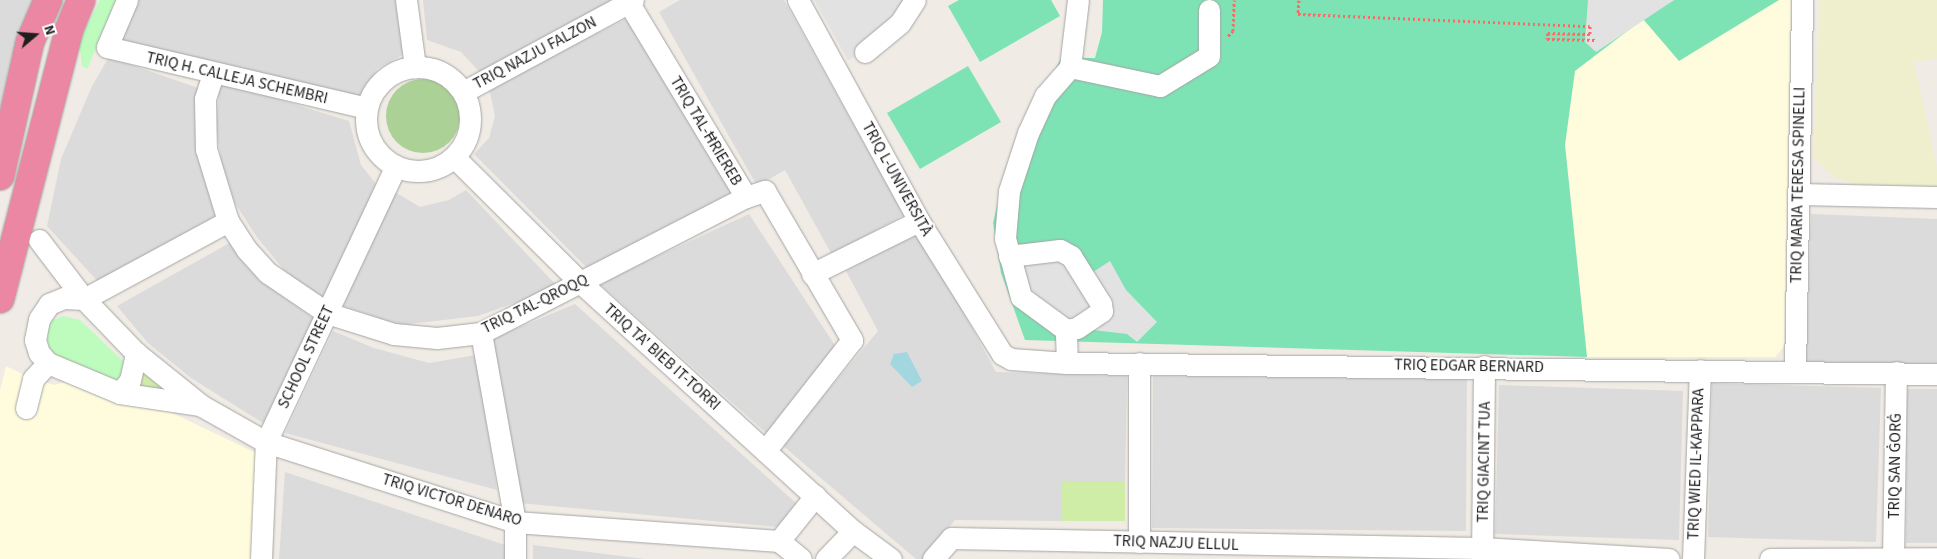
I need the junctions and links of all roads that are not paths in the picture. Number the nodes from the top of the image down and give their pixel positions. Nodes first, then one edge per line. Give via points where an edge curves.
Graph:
1 (48, 0) edge
2 (81, 0) edge
3 (127, 0) edge
4 (406, 0) edge
5 (798, 0) edge
6 (915, 0) edge
7 (1078, 0) edge
8 (1802, 0) edge
9 (629, 1) edge
10 (1209, 10) dead end
11 (866, 52) dead end
12 (415, 67) junction
13 (1070, 67) junction
14 (213, 74) junction
15 (463, 92) junction
16 (367, 108) junction
17 (454, 157) junction
18 (396, 166) junction
19 (0, 176) edge
20 (1798, 194) junction
21 (746, 197) junction
22 (1937, 197) edge
23 (228, 221) junction
24 (919, 221) junction
25 (39, 240) dead end
26 (1009, 256) junction
27 (812, 274) junction
28 (580, 282) junction
29 (0, 299) edge
30 (84, 299) junction
31 (326, 313) junction
32 (1066, 330) junction
33 (481, 333) junction
34 (136, 353) junction
35 (1002, 354) joint
36 (48, 363) junction
37 (1068, 363) junction
38 (1139, 363) junction
39 (1484, 366) junction
40 (1700, 370) junction
41 (1795, 370) junction
42 (1896, 372) junction
43 (1937, 374) edge
44 (120, 393) junction
45 (202, 406) junction
46 (26, 408) dead end
47 (266, 442) junction
48 (765, 451) junction
49 (815, 496) junction
50 (515, 522) junction
51 (853, 531) junction
52 (779, 541) junction
53 (1139, 542) junction
54 (1313, 553) edge
55 (1482, 554) edge
56 (1893, 558) edge
57 (1937, 558) edge
58 (261, 559) edge
59 (515, 559) edge
60 (801, 559) edge
61 (826, 559) edge
62 (891, 559) edge
63 (933, 559) edge
64 (1669, 559) edge
65 (1693, 559) edge
66 (1770, 559) edge

1 - 19 highway via 30,42
2 - 29 highway via 69,30
3 - 14 street, TRIQ H. CALLEJA SCHEMBRI via 108,47
4 - 12 street
5 - 24 street, TRIQ L-UNIVERSITÀ
6 - 11 street via 900,23
7 - 13 street
8 - 20 street, TRIQ MARIA TERESA SPINELLI
9 - 15 street, TRIQ NAZJU FALZON
9 - 21 street, TRIQ TAL-ĦRIEREB
10 - 13 street via 1209,56 1160,86
12 - 15 street via 442,73
12 - 16 street via 399,70 384,80 373,92
13 - 26 street via 1045,96 1013,177 1005,238
14 - 16 street, TRIQ H. CALLEJA SCHEMBRI
14 - 23 street, TRIQ TAL-QROQQ via 205,99 206,149
15 - 17 street via 469,109 469,126 464,143
16 - 18 street via 367,126 372,142 382,156
17 - 18 street via 426,170
17 - 28 street, TRIQ TA' BIEB IT-TORRI
18 - 31 street, SCHOOL STREET
20 - 22 street
20 - 41 street, TRIQ MARIA TERESA SPINELLI
21 - 27 street, TRIQ TAL-ĦRIEREB via 765,191
21 - 28 street, TRIQ TAL-QROQQ
23 - 30 street
23 - 31 street, TRIQ TAL-QROQQ via 268,273
24 - 27 street
24 - 35 street, TRIQ L-UNIVERSITÀ
25 - 30 street, TRIQ VICTOR DENARO
26 - 32 street via 1021,297
26 - 32 street via 1060,250 1071,256 1102,304 1102,311 1077,328
27 - 48 street, TRIQ TAL-ĦRIEREB via 852,340
28 - 33 street, TRIQ TAL-QROQQ
28 - 48 street, TRIQ TA' BIEB IT-TORRI
30 - 34 street, TRIQ VICTOR DENARO
30 - 36 street via 64,298 49,304 39,320 35,340 39,354
31 - 33 street, TRIQ TAL-QROQQ via 415,337
31 - 47 street, SCHOOL STREET
32 - 37 street
33 - 50 street
34 - 44 street via 130,380
34 - 45 street, TRIQ VICTOR DENARO
35 - 37 street, TRIQ EDGAR BERNARD via 1011,359
36 - 44 street, TRIQ VICTOR DENARO
36 - 46 street via 33,379
37 - 38 street, TRIQ EDGAR BERNARD
38 - 39 street, TRIQ EDGAR BERNARD
38 - 53 street
39 - 40 street, TRIQ EDGAR BERNARD
39 - 55 street, TRIQ GIACINT TUA
40 - 41 street, TRIQ EDGAR BERNARD
40 - 65 street, TRIQ WIED IL-KAPPARA
41 - 42 street, TRIQ EDGAR BERNARD
42 - 43 street, TRIQ EDGAR BERNARD
42 - 56 street, TRIQ SAN ĠORĠ
44 - 45 street, TRIQ VICTOR DENARO
45 - 47 street, TRIQ VICTOR DENARO
47 - 50 street, TRIQ VICTOR DENARO
47 - 58 street, SCHOOL STREET
48 - 49 street, TRIQ TA' BIEB IT-TORRI
49 - 51 street, TRIQ TA' BIEB IT-TORRI
49 - 52 street
50 - 52 street, TRIQ VICTOR DENARO
50 - 59 street
51 - 61 street
51 - 62 street, TRIQ TA' BIEB IT-TORRI
52 - 60 street
53 - 54 street, TRIQ NAZJU ELLUL
53 - 63 street, TRIQ NAZJU ELLUL via 951,538
54 - 55 street, TRIQ NAZJU ELLUL
55 - 64 street, TRIQ NAZJU ELLUL
56 - 57 street
56 - 66 street

